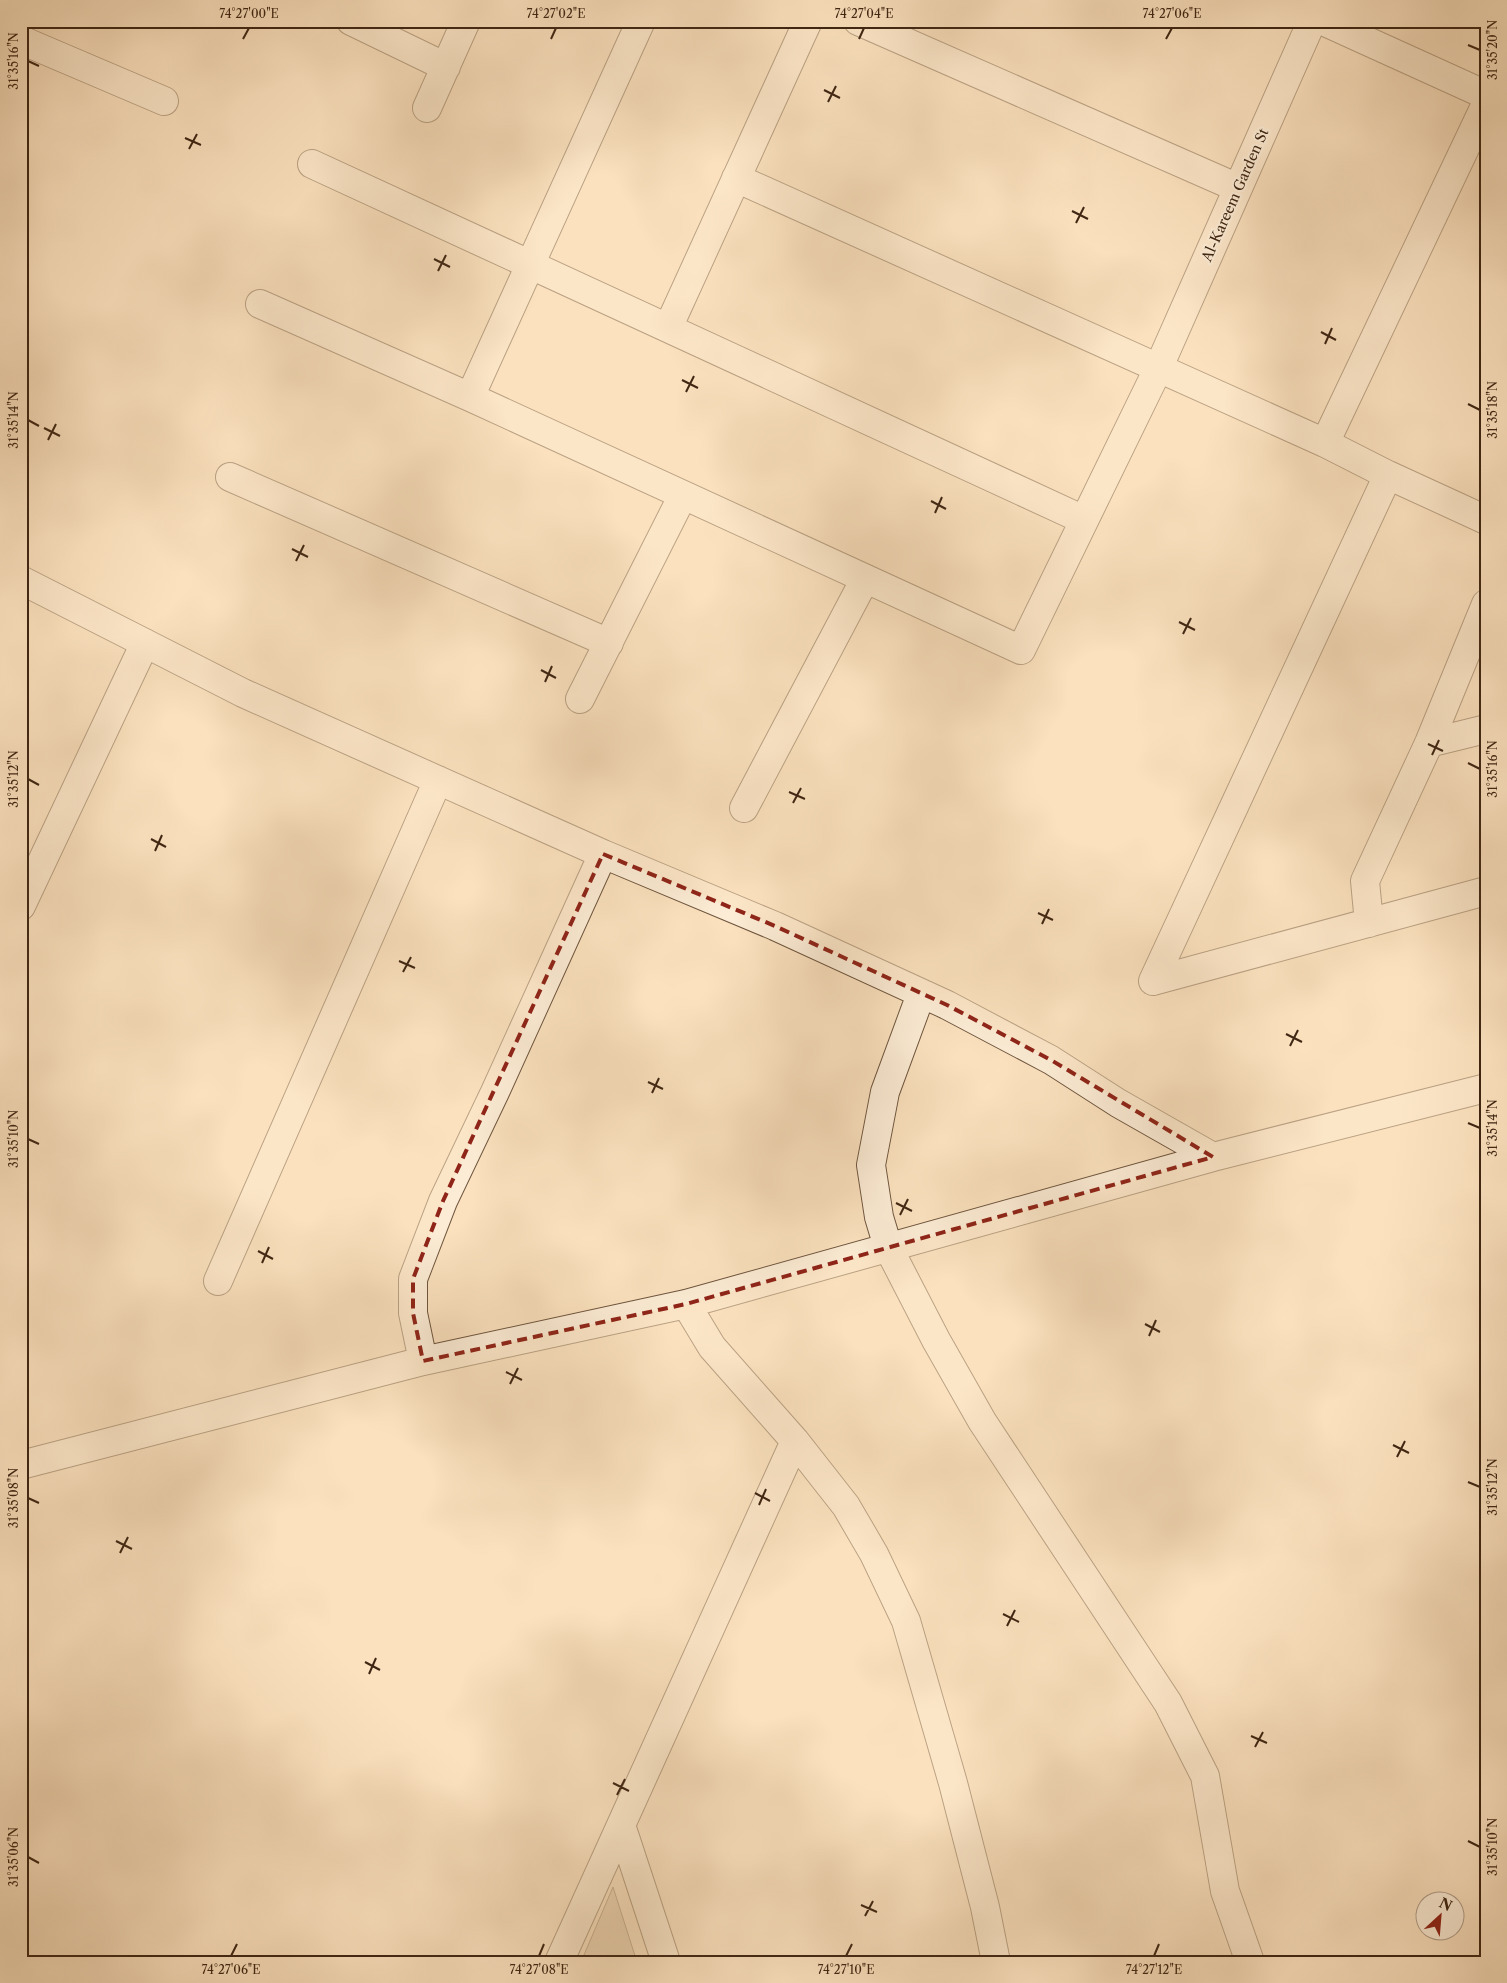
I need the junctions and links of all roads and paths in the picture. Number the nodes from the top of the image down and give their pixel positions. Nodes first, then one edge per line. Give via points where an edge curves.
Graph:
1 (351, 21) edge
2 (466, 21) edge
3 (641, 21) edge
4 (808, 21) edge
5 (858, 21) edge
6 (1312, 21) edge
7 (1322, 21) edge
8 (21, 40) edge
9 (446, 67) junction
10 (1486, 95) edge
11 (164, 101) dead end
12 (1486, 104) edge
13 (428, 108) dead end
14 (312, 164) dead end
15 (736, 178) junction
16 (1238, 188) junction
17 (529, 264) junction
18 (260, 304) dead end
19 (668, 328) junction
20 (1158, 369) junction
21 (470, 397) junction
22 (1325, 443) junction
23 (1388, 475) junction
24 (230, 477) dead end
25 (683, 495) junction
26 (1482, 510) edge
27 (1084, 520) junction
28 (865, 578) junction
29 (21, 580) edge
30 (1486, 604) edge
31 (145, 643) junction
32 (609, 643) junction
33 (580, 699) dead end
34 (1486, 729) edge
35 (1429, 743) junction
36 (438, 780) junction
37 (744, 808) dead end
38 (603, 854) junction
39 (1486, 891) edge
40 (21, 906) edge
41 (1369, 922) junction
42 (921, 994) junction
43 (1486, 1088) edge
44 (1213, 1158) junction
45 (888, 1246) junction
46 (218, 1281) dead end
47 (686, 1304) junction
48 (423, 1361) junction
49 (795, 1441) junction
50 (21, 1465) edge
51 (622, 1826) junction
52 (559, 1962) edge
53 (666, 1962) edge
54 (996, 1962) edge
55 (1250, 1962) edge

1 - 9 street
2 - 9 street
3 - 17 street
4 - 15 street
5 - 16 street
6 - 16 street, Al-Kareem Garden St
7 - 10 street
8 - 11 street
9 - 13 street
12 - 22 street
14 - 17 street
15 - 19 street
15 - 20 street
16 - 20 street, Al-Kareem Garden St
17 - 19 street
17 - 21 street
18 - 21 street
19 - 27 street
20 - 22 street
20 - 27 street, Al-Kareem Garden St
21 - 25 street
22 - 23 street
23 - 26 street
23 - 41 street via 1153,980
24 - 32 street
25 - 28 street
25 - 32 street
27 - 28 street, Al-Kareem Garden St via 1022,650
28 - 37 street
29 - 31 street
30 - 35 street
31 - 36 street via 243,693
31 - 40 street
32 - 33 street
34 - 35 street
35 - 41 street via 1364,881
36 - 38 street
36 - 46 street
38 - 42 street via 775,926
38 - 48 street via 443,1201 413,1279 413,1313
39 - 41 street
42 - 44 street via 1051,1060
42 - 45 street via 885,1092 871,1164 879,1217
43 - 44 street
44 - 45 street
45 - 47 street
45 - 55 street via 982,1421 1168,1703 1205,1776 1225,1891
47 - 48 street
47 - 49 street via 712,1347
48 - 50 street
49 - 51 street
49 - 54 street via 846,1506 874,1554 906,1621 953,1783
51 - 52 street
51 - 53 street

